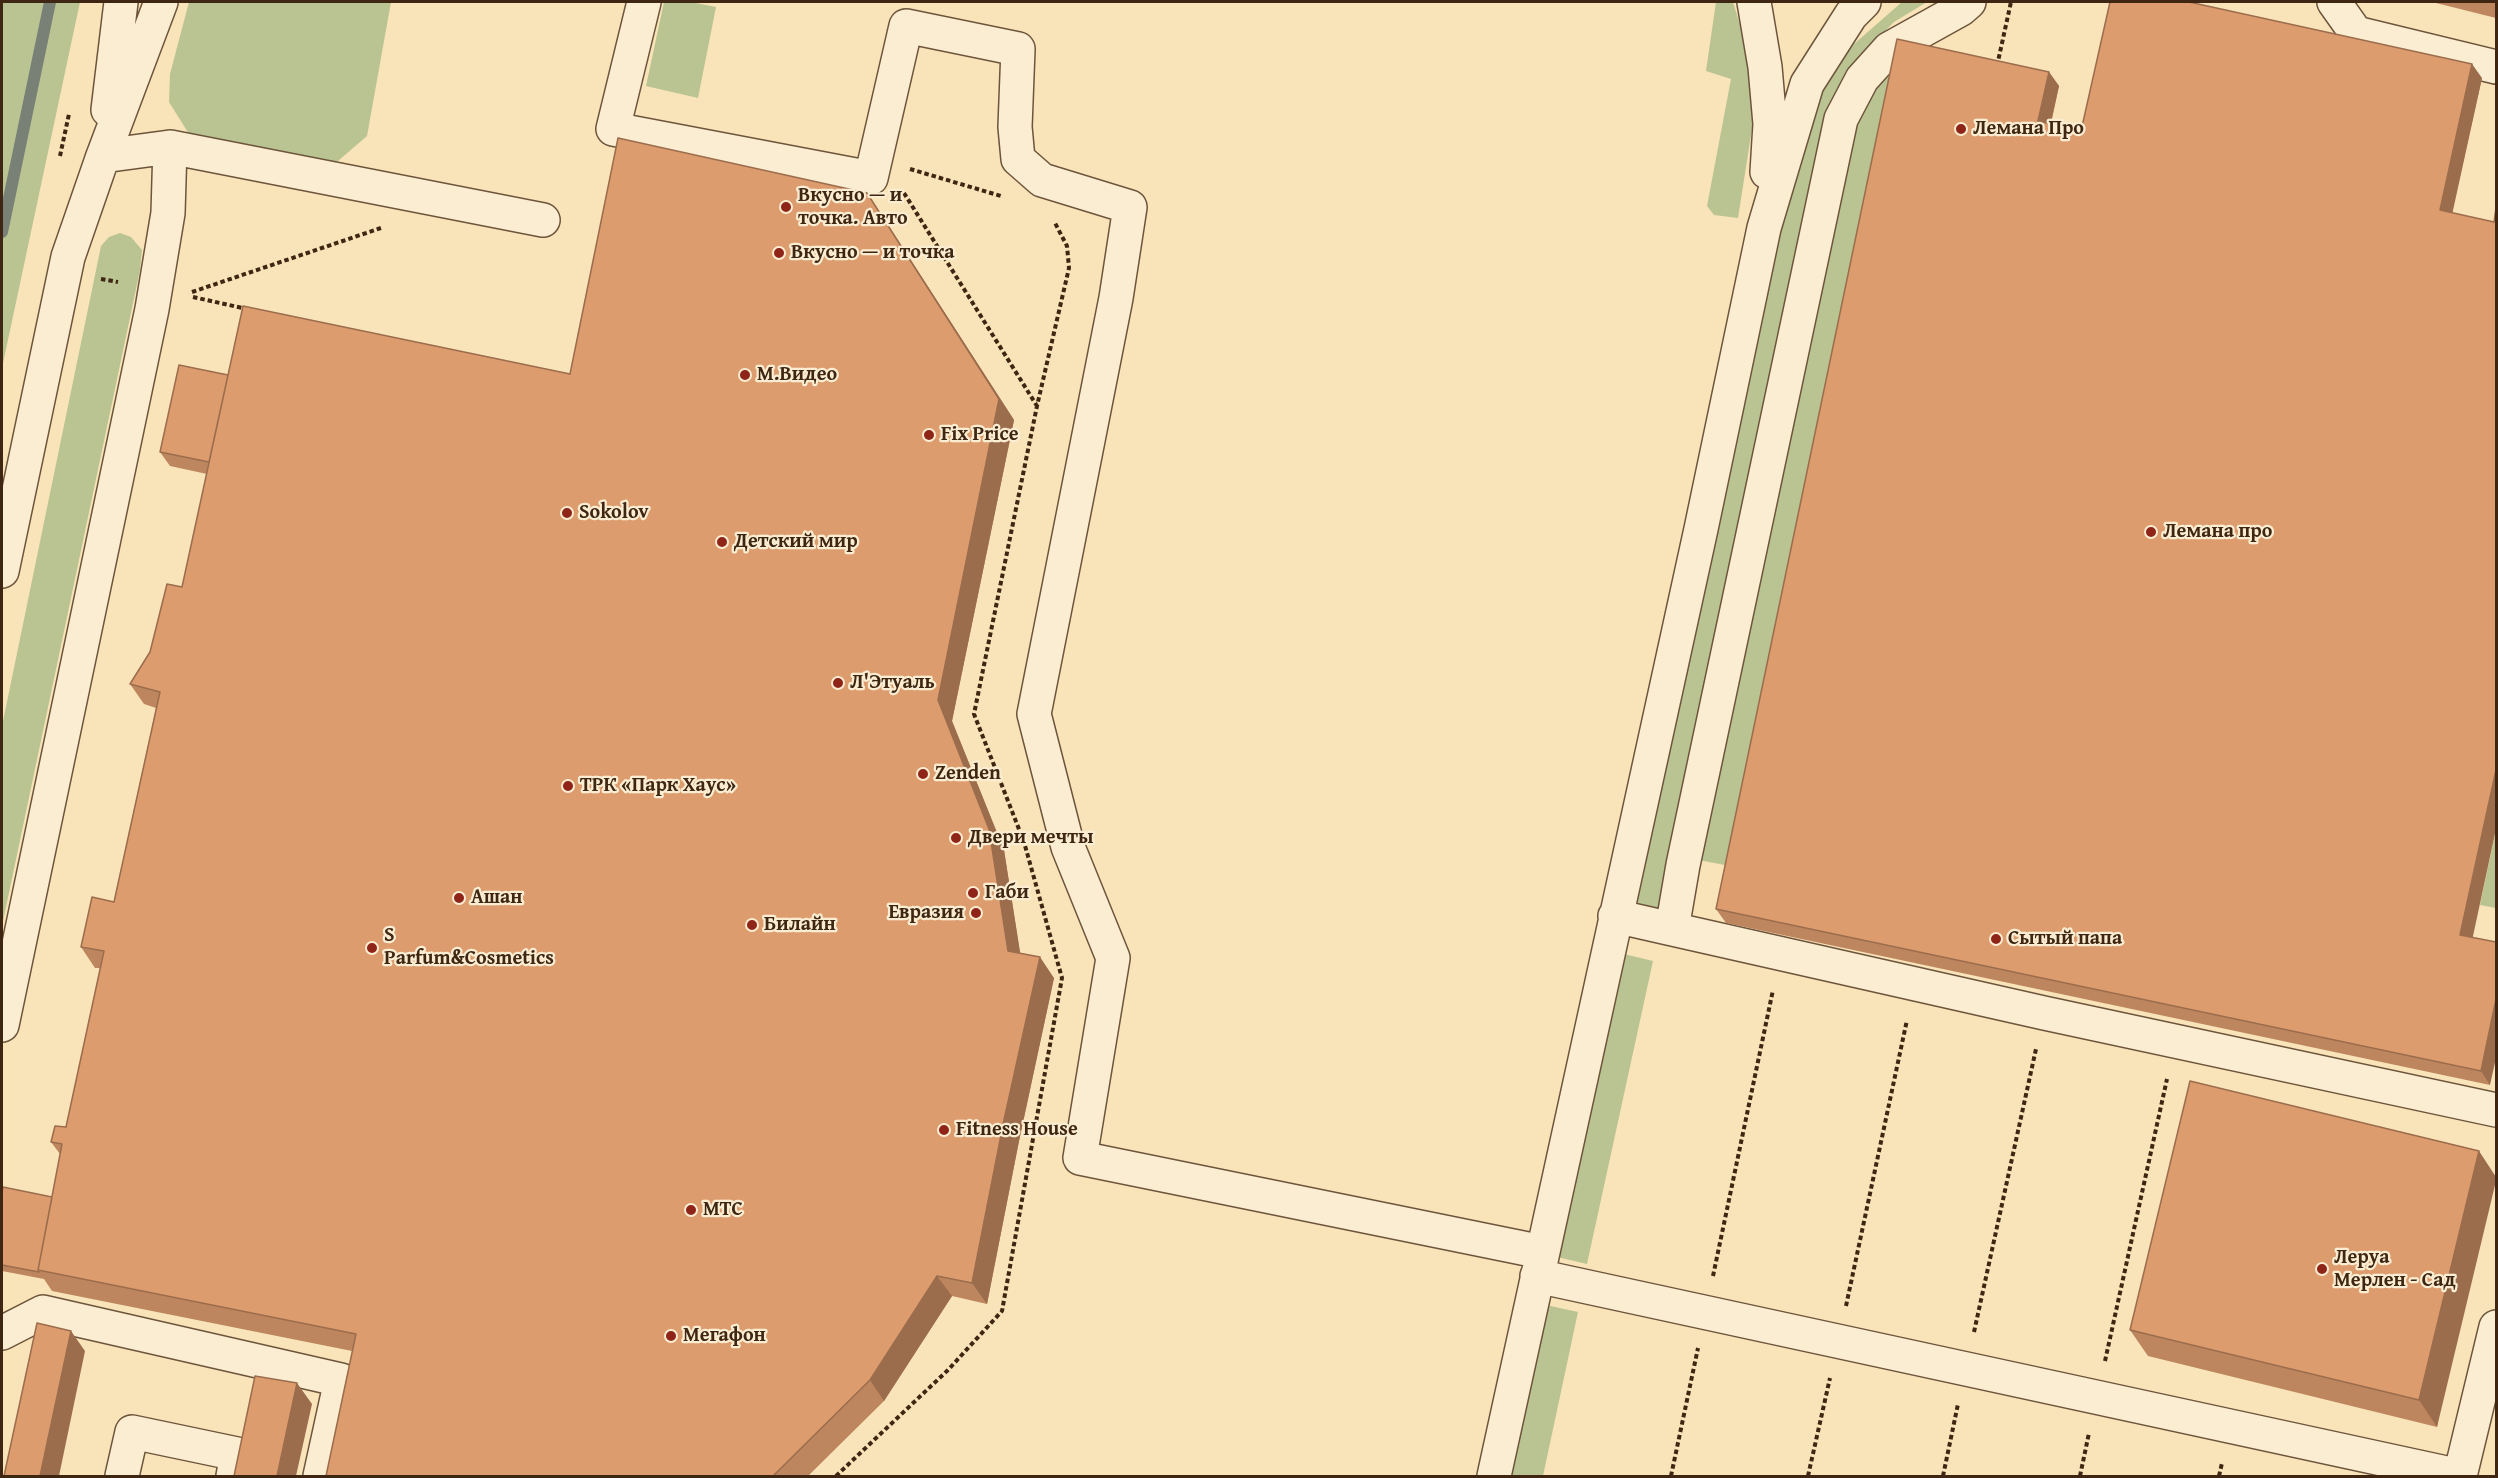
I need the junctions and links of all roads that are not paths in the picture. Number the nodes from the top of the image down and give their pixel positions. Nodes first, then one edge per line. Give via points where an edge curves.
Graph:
1 (121, 2) edge
2 (161, 2) edge
3 (644, 2) edge
4 (1754, 2) edge
5 (1864, 2) edge
6 (1970, 2) edge
7 (2334, 2) edge
8 (2496, 67) edge
9 (170, 147) junction
10 (103, 156) junction
11 (543, 220) dead end
12 (1764, 228) junction
13 (2, 571) edge
14 (1615, 916) junction
15 (1672, 928) junction
16 (2, 1025) edge
17 (2496, 1110) edge
18 (1539, 1264) junction
19 (2496, 1327) edge
20 (2, 1333) edge
21 (122, 1476) edge
22 (232, 1476) edge
23 (320, 1476) edge
24 (1494, 1476) edge

1 - 10 street
2 - 10 street
3 - 18 street via 614,129 871,178 880,159 906,26 1018,49 1018,159 1042,180 1130,207 1116,298 1034,714 1068,847 1113,958 1080,1158
4 - 12 street via 1770,124
5 - 12 street via 1851,15 1807,84
6 - 15 street via 1889,49 1862,79 1841,119
7 - 8 street via 2356,33
9 - 10 street
9 - 11 street
9 - 16 street via 168,213 154,299
10 - 13 street via 64,272
12 - 14 street
14 - 15 street
14 - 18 street
15 - 17 street
18 - 19 street via 1705,1313 2460,1476
18 - 24 street
20 - 23 street via 44,1312 341,1380
21 - 22 street via 132,1431 237,1454

